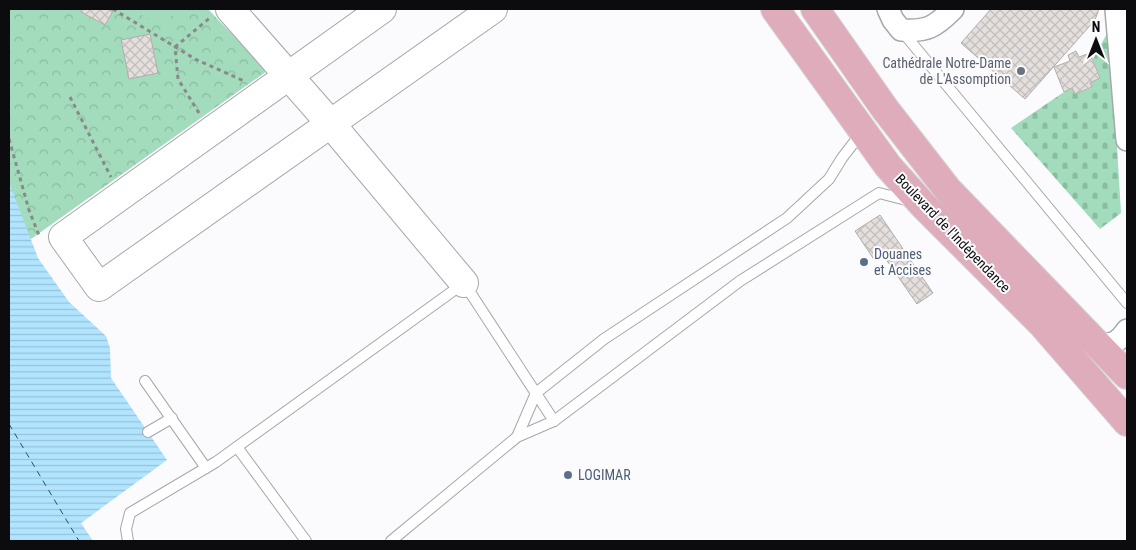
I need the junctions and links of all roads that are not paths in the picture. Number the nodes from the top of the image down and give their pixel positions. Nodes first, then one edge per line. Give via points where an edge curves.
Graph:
1 (382, 9) edge
2 (493, 9) edge
3 (776, 9) edge
4 (786, 9) edge
5 (815, 9) edge
6 (888, 9) edge
7 (953, 9) edge
8 (1116, 9) edge
9 (221, 13) edge
10 (901, 30) junction
11 (288, 75) junction
12 (826, 79) junction
13 (330, 123) junction
14 (863, 132) junction
15 (1127, 140) edge
16 (923, 205) junction
17 (464, 283) junction
18 (1127, 303) edge
19 (1127, 330) edge
20 (1096, 343) junction
21 (1127, 375) edge
22 (145, 381) dead end
23 (536, 393) junction
24 (1124, 416) edge
25 (172, 418) junction
26 (554, 422) junction
27 (148, 432) dead end
28 (517, 437) junction
29 (237, 447) junction
30 (206, 468) junction
31 (128, 541) edge
32 (306, 541) edge
33 (391, 541) edge

1 - 11 main road
2 - 13 main road
3 - 12 main road, Boulevard de l'Indépendance
4 - 12 main road
5 - 20 main road, Boulevard de l'Indépendance via 885,109 948,190
6 - 10 street
7 - 10 street via 934,27
8 - 15 street
9 - 11 main road
10 - 18 lane
11 - 13 main road
11 - 13 main road via 63,237 99,287
12 - 14 main road, Boulevard de l'Indépendance
13 - 17 main road
14 - 16 main road, Boulevard de l'Indépendance
14 - 23 lane via 829,179 787,218 604,339
16 - 24 main road, Boulevard de l'Indépendance via 1023,304
16 - 26 lane via 879,192 740,280
17 - 23 lane
17 - 29 lane
19 - 20 street via 1113,344
20 - 21 main road, Boulevard de l'Indépendance
22 - 25 lane
23 - 26 lane
23 - 28 lane
25 - 27 lane
25 - 30 lane
26 - 28 lane
28 - 33 lane
29 - 30 lane
29 - 32 lane
30 - 31 lane via 130,513 126,529

